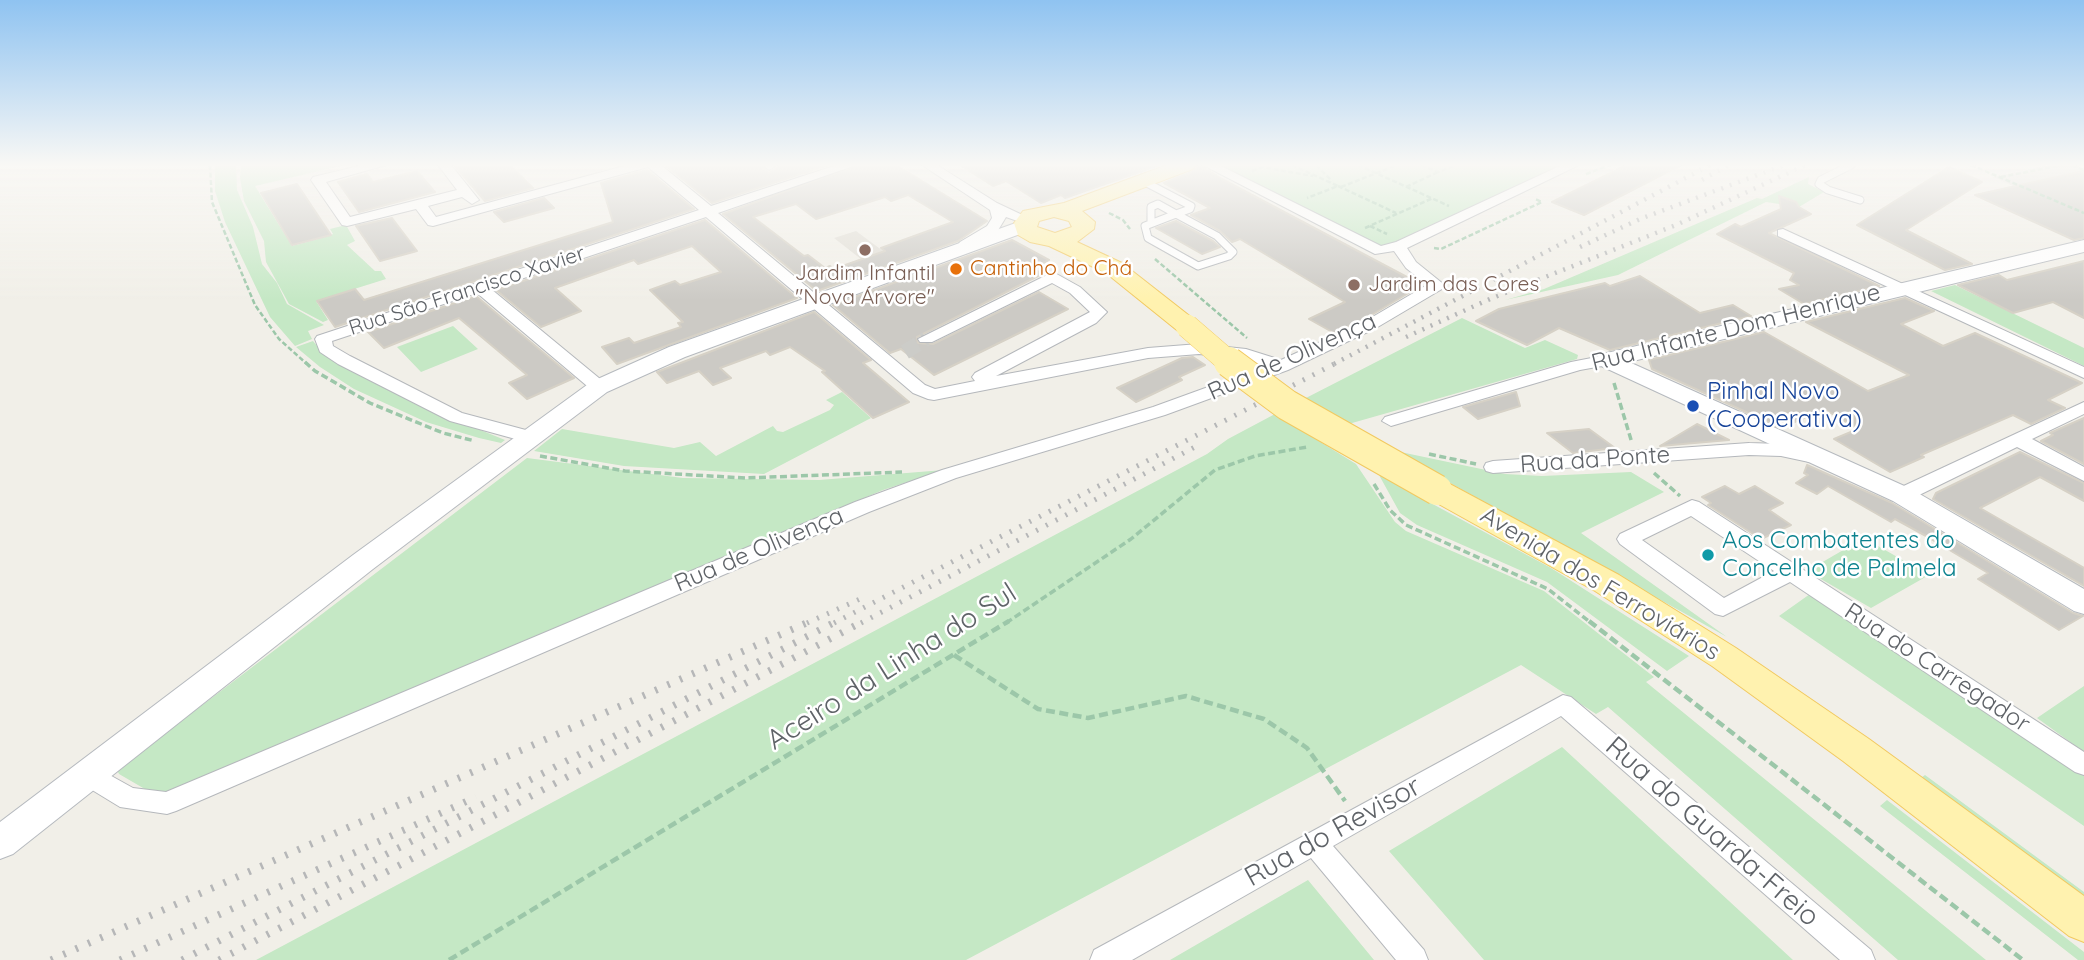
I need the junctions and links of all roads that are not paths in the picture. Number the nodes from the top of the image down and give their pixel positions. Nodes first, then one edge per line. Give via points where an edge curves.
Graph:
1 (339, 210) edge
2 (396, 210) edge
3 (424, 210) edge
4 (480, 210) edge
5 (705, 210) edge
6 (715, 210) edge
7 (994, 210) edge
8 (1007, 210) edge
9 (1024, 210) edge
10 (1067, 210) edge
11 (1095, 210) edge
12 (1151, 210) edge
13 (1168, 210) edge
14 (1188, 210) edge
15 (1297, 210) edge
16 (1476, 210) edge
17 (708, 212) junction
18 (1176, 214) junction
19 (1085, 220) junction
20 (1037, 221) junction
21 (1152, 223) junction
22 (1783, 233) dead end
23 (1055, 240) junction
24 (965, 245) junction
25 (1398, 246) junction
26 (2084, 246) edge
27 (1105, 263) junction
28 (1437, 286) joint
29 (479, 287) junction
30 (1904, 288) junction
31 (814, 300) junction
32 (323, 339) joint
33 (926, 339) tunnel mouth
34 (905, 352) tunnel mouth
35 (885, 360) junction
36 (1607, 360) junction
37 (1282, 366) junction
38 (2084, 373) edge
39 (599, 387) junction
40 (955, 390) junction
41 (2084, 407) edge
42 (1391, 421) dead end
43 (2017, 439) junction
44 (521, 443) junction
45 (1832, 463) junction
46 (1493, 467) road end
47 (2084, 475) edge
48 (1902, 495) junction
49 (1790, 572) junction
50 (2084, 603) edge
51 (1563, 704) joint
52 (2084, 765) edge
53 (88, 775) junction
54 (0, 843) edge
55 (1314, 843) junction
56 (2084, 922) edge
57 (1104, 960) edge
58 (1414, 960) edge
59 (1861, 960) edge

1 - 2 street via 347,222
3 - 4 street via 433,222
5 - 17 street
6 - 17 street, Rua São Francisco Xavier
7 - 24 street via 999,218 992,229
8 - 20 street
9 - 20 street via 1031,211
10 - 20 main road
11 - 19 main road
12 - 21 lane
13 - 18 lane
14 - 18 lane
15 - 25 street via 1380,251
16 - 25 street
17 - 29 street, Rua São Francisco Xavier
17 - 31 street
18 - 21 lane
18 - 21 lane via 1217,236 1233,252 1206,265 1191,264 1148,238 1145,226
19 - 20 main road via 1071,214
19 - 23 main road
19 - 27 main road, Avenida dos Ferroviários
20 - 23 main road
20 - 24 street
22 - 30 street
23 - 27 main road, Avenida dos Ferroviários
24 - 31 main road
25 - 28 street via 1411,265
26 - 30 street, Rua Infante Dom Henrique
27 - 56 main road, Avenida dos Ferroviários, bridge via 1287,405 1607,583 1724,657
28 - 37 street, Rua de Olivença via 1370,325
29 - 32 street, Rua São Francisco Xavier
29 - 39 street
30 - 36 street, Rua Infante Dom Henrique
30 - 38 street
31 - 35 street
31 - 39 main road
32 - 44 street via 326,348 344,360 456,417
33 - 40 street via 1053,277 1099,312
34 - 35 street
35 - 40 street via 919,389 934,395
36 - 42 street, Rua Infante Dom Henrique
36 - 45 street
37 - 40 street via 1246,354 1199,349 1082,364
37 - 53 street, Rua de Olivença via 1159,411 948,474 862,507 167,803 129,799
39 - 44 main road
41 - 43 street
43 - 47 street
43 - 48 street
44 - 53 main road
45 - 46 street, Rua da Ponte via 1781,450 1749,449
45 - 48 street
48 - 50 street
49 - 49 street, Rua do Carregador via 1692,507 1627,539 1724,608
49 - 52 street, Rua do Carregador
51 - 55 street, Rua do Revisor
51 - 59 street, Rua do Guarda-Freio
53 - 54 main road
55 - 57 street, Rua do Revisor
55 - 58 street

